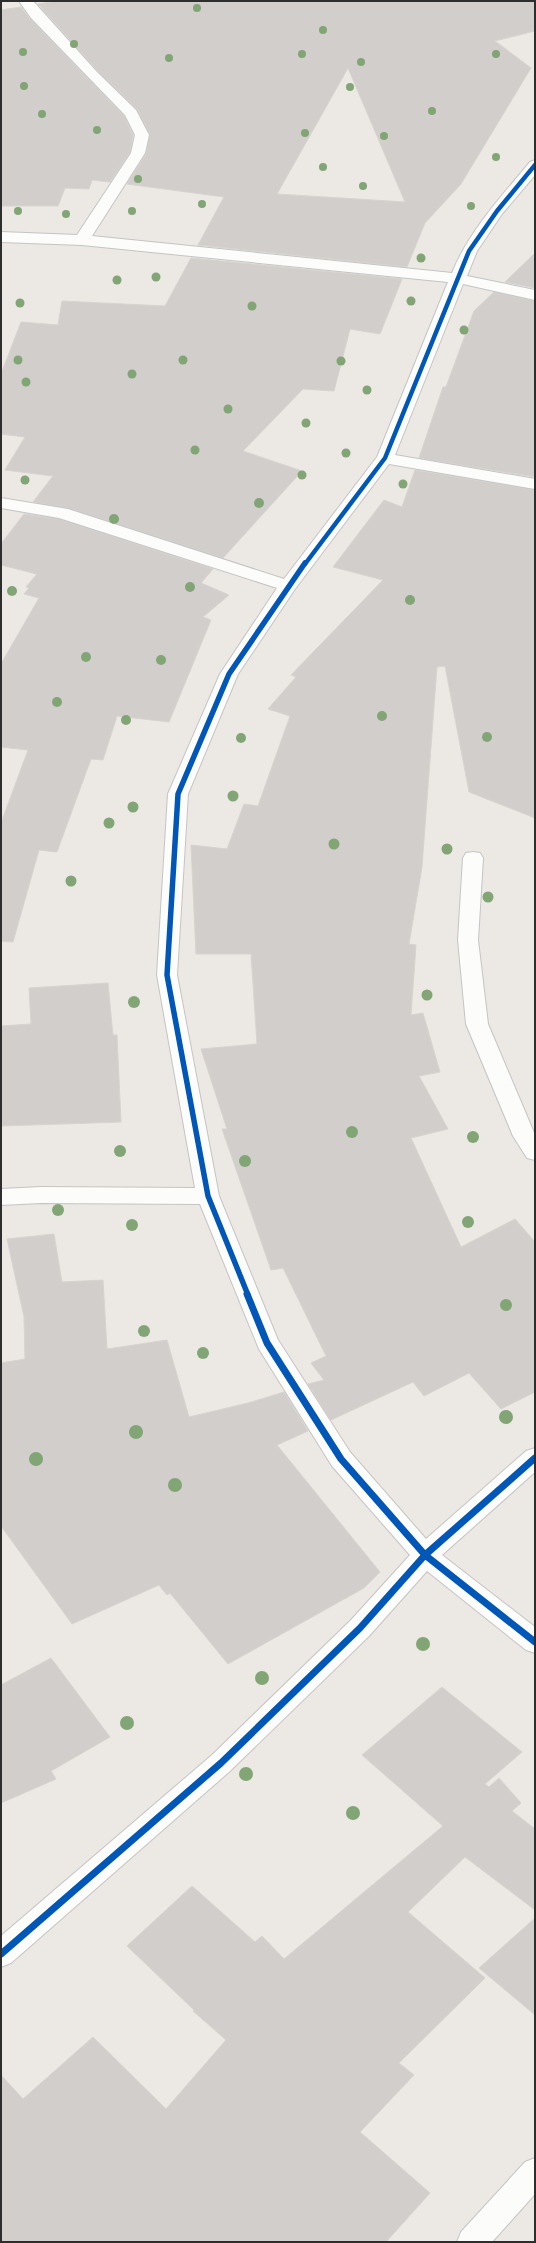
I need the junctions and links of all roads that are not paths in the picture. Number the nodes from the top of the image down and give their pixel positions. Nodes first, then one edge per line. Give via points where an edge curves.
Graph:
1 (26, 1) edge
2 (535, 165) edge
3 (1, 237) edge
4 (82, 240) junction
5 (456, 278) junction
6 (535, 295) edge
7 (386, 458) junction
8 (535, 484) edge
9 (1, 503) edge
10 (288, 586) junction
11 (473, 858) dead end
12 (535, 1152) edge
13 (208, 1196) junction
14 (1, 1197) edge
15 (535, 1458) edge
16 (425, 1555) junction
17 (535, 1642) edge
18 (1, 1954) edge
19 (535, 2172) edge
20 (472, 2242) edge

1 - 4 street via 92,75 131,113 142,135 138,153
2 - 5 street via 497,211 469,251
3 - 4 street
4 - 5 street
5 - 6 street
5 - 7 street
7 - 8 street
7 - 10 street
9 - 10 street via 62,513
10 - 13 street via 229,674 178,794 166,975
11 - 12 street via 468,940 477,1024 524,1136
13 - 14 street
13 - 16 street via 267,1343 341,1459
15 - 16 street
16 - 17 street
16 - 18 street via 360,1628 221,1763
19 - 20 street

